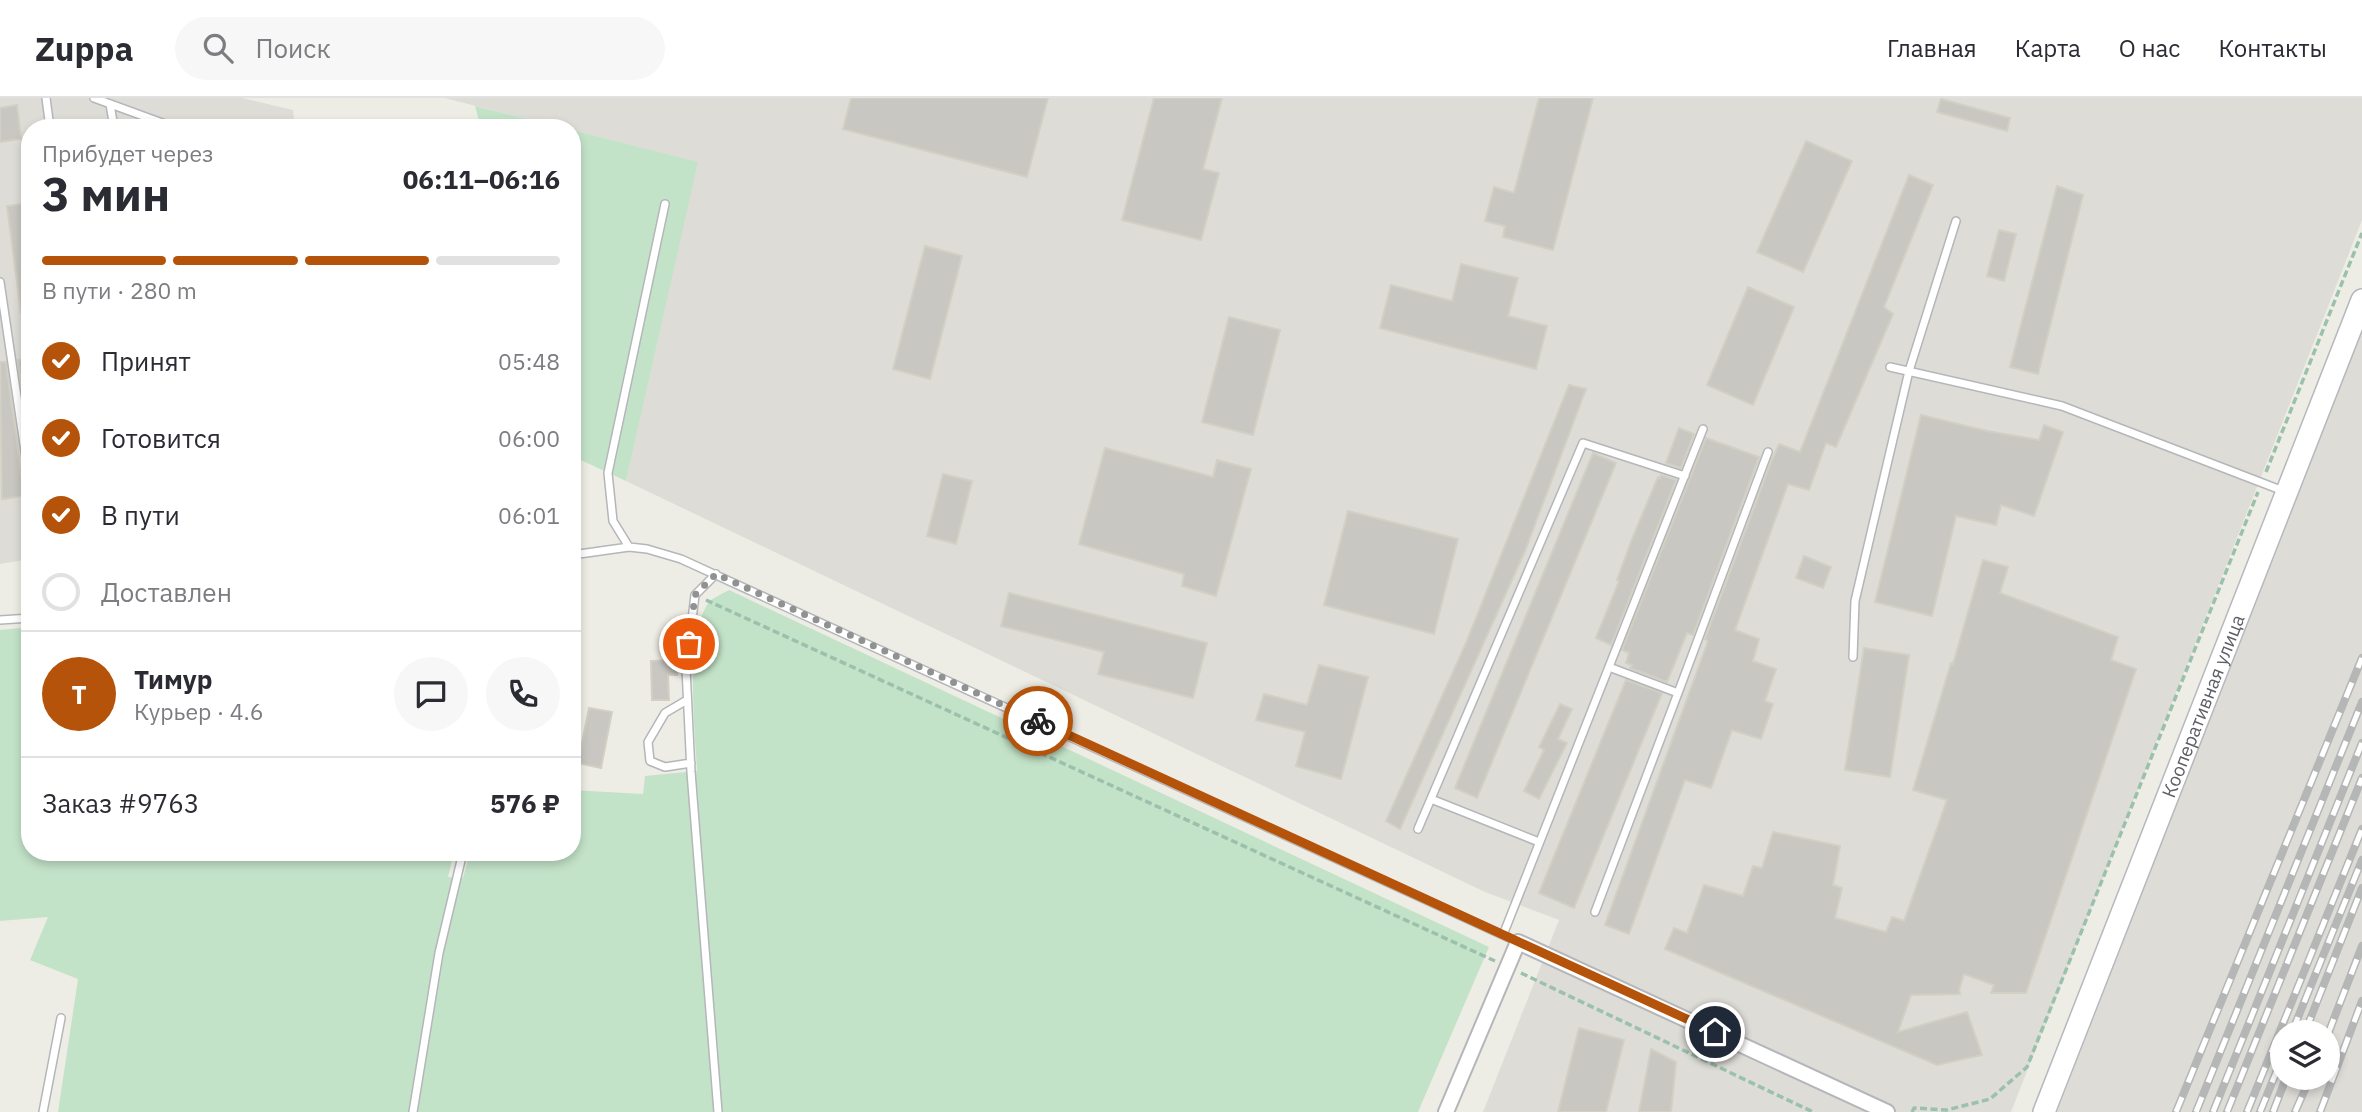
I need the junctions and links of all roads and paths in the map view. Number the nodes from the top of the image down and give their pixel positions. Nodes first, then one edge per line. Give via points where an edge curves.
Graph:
1 (46, 98) edge
2 (94, 98) edge
3 (110, 104) junction
4 (49, 119) edge
5 (112, 119) edge
6 (151, 119) edge
7 (665, 204) dead end
8 (1955, 221) dead end
9 (2362, 233) edge
10 (0, 282) edge
11 (2362, 300) edge
12 (1890, 367) dead end
13 (1909, 371) junction
14 (21, 424) edge
15 (1703, 429) dead end
16 (1768, 452) dead end
17 (1685, 476) junction
18 (2262, 483) junction
19 (2287, 492) junction
20 (629, 547) junction
21 (581, 554) edge
22 (716, 574) junction
23 (695, 595) junction
24 (21, 619) edge
25 (0, 620) edge
26 (1853, 657) dead end
27 (1609, 667) junction
28 (1678, 693) junction
29 (687, 700) junction
30 (691, 763) junction
31 (1431, 799) junction
32 (1418, 830) dead end
33 (1539, 842) junction
34 (461, 861) edge
35 (1595, 912) dead end
36 (1503, 935) junction
37 (1518, 942) junction
38 (1507, 967) junction
39 (61, 1018) dead end
40 (43, 1112) edge
41 (413, 1112) edge
42 (719, 1112) edge
43 (1446, 1112) edge
44 (1813, 1112) edge
45 (1887, 1112) edge
46 (1912, 1112) edge
47 (2044, 1112) edge

1 - 4 lane
2 - 3 lane
3 - 5 lane
3 - 6 lane
7 - 20 lane via 608,473 613,521
8 - 13 lane
9 - 18 path
10 - 14 lane
11 - 19 main road, Кооперативная улица
12 - 13 lane
13 - 18 lane via 2062,406
13 - 26 lane via 1855,601
15 - 17 lane
16 - 28 lane
17 - 27 lane
17 - 31 lane via 1583,443
18 - 19 lane
18 - 46 path via 2027,1067 1990,1099 1947,1110 1914,1108
19 - 47 main road, Кооперативная улица
20 - 21 lane
20 - 22 lane via 681,559
22 - 23 lane
22 - 36 lane
23 - 29 lane
23 - 38 path
24 - 25 lane
27 - 28 lane
27 - 33 lane
28 - 35 lane
29 - 30 lane
29 - 30 lane via 665,713 648,742 650,761 665,767
30 - 42 lane
31 - 32 lane
31 - 33 lane
33 - 36 lane
34 - 41 lane via 439,953
36 - 37 lane
37 - 38 street
37 - 45 street
38 - 43 street
38 - 44 path
39 - 40 lane

